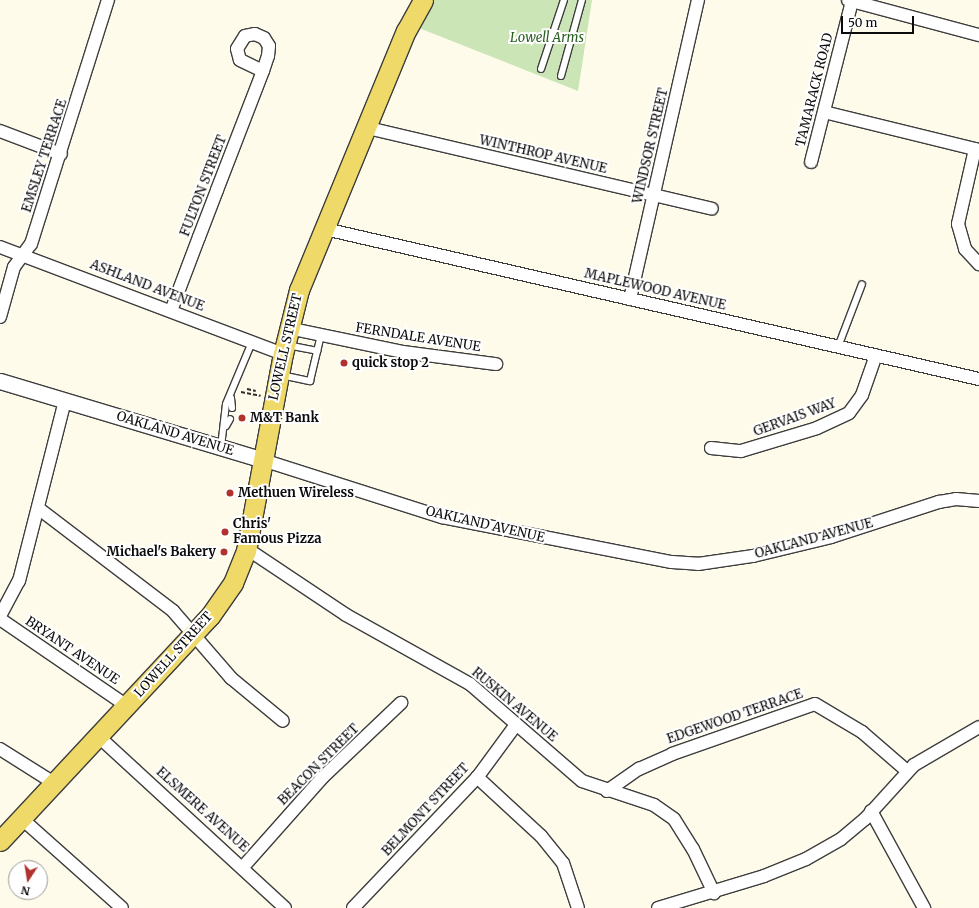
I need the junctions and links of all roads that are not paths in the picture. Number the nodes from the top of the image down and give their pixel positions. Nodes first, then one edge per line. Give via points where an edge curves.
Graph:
1 (108, 0) edge
2 (423, 0) edge
3 (564, 0) edge
4 (582, 0) edge
5 (698, 0) edge
6 (850, 0) edge
7 (979, 35) edge
8 (541, 69) dead end
9 (263, 71) dead end
10 (561, 76) dead end
11 (824, 112) junction
12 (368, 128) junction
13 (0, 131) edge
14 (977, 150) edge
15 (61, 154) junction
16 (811, 162) dead end
17 (654, 196) junction
18 (712, 209) dead end
19 (325, 229) junction
20 (0, 247) edge
21 (22, 255) junction
22 (979, 264) edge
23 (862, 284) dead end
24 (630, 299) junction
25 (171, 311) junction
26 (0, 317) edge
27 (321, 335) junction
28 (252, 342) junction
29 (285, 342) junction
30 (838, 347) junction
31 (317, 351) junction
32 (876, 355) junction
33 (496, 364) dead end
34 (279, 374) junction
35 (979, 379) edge
36 (0, 381) edge
37 (231, 398) junction
38 (65, 401) junction
39 (232, 408) dead end
40 (230, 419) dead end
41 (226, 426) junction
42 (221, 447) junction
43 (711, 448) dead end
44 (263, 460) junction
45 (979, 501) edge
46 (38, 508) junction
47 (246, 548) junction
48 (0, 618) edge
49 (191, 636) junction
50 (401, 703) dead end
51 (127, 706) junction
52 (283, 721) dead end
53 (515, 726) junction
54 (979, 727) edge
55 (98, 736) junction
56 (0, 749) edge
57 (907, 771) junction
58 (477, 777) junction
59 (54, 783) junction
60 (607, 791) junction
61 (871, 811) junction
62 (21, 818) junction
63 (0, 840) edge
64 (243, 867) junction
65 (714, 893) junction
66 (122, 908) edge
67 (285, 908) edge
68 (353, 908) edge
69 (578, 908) edge
70 (658, 908) edge
71 (924, 908) edge

1 - 15 street, EMSLEY TERRACE
2 - 12 main road, LOWELL STREET via 406,31
3 - 8 lane
4 - 10 lane
5 - 17 street, WINDSOR STREET
6 - 7 street
6 - 11 street, TAMARACK ROAD
9 - 25 street, FULTON STREET
11 - 14 street
11 - 16 street, TAMARACK ROAD
12 - 17 street, WINTHROP AVENUE
12 - 19 main road, LOWELL STREET
13 - 15 street
14 - 22 street via 958,224 965,249
15 - 21 street, EMSLEY TERRACE via 31,244
17 - 18 street, WINTHROP AVENUE
17 - 24 street, WINDSOR STREET
19 - 24 street, MAPLEWOOD AVENUE
19 - 29 main road, LOWELL STREET via 306,271
20 - 21 street, ASHLAND AVENUE
21 - 25 street, ASHLAND AVENUE
21 - 26 street, EMSLEY TERRACE via 14,267
23 - 30 lane
24 - 30 street, MAPLEWOOD AVENUE
25 - 28 street, ASHLAND AVENUE
27 - 29 street, FERNDALE AVENUE
27 - 31 lane
27 - 33 street, FERNDALE AVENUE via 403,352
28 - 29 street, ASHLAND AVENUE
28 - 37 lane
29 - 31 lane
29 - 34 main road, LOWELL STREET
30 - 32 street, MAPLEWOOD AVENUE
31 - 34 lane via 310,381
32 - 35 street, MAPLEWOOD AVENUE
32 - 43 street, GERVAIS WAY via 859,401 843,417 742,451
34 - 44 main road, LOWELL STREET
36 - 38 street, OAKLAND AVENUE
37 - 39 lane
37 - 41 lane via 222,420
38 - 42 street, OAKLAND AVENUE
38 - 46 street
40 - 41 lane
41 - 42 lane
42 - 44 street, OAKLAND AVENUE
44 - 45 street, OAKLAND AVENUE via 470,524 647,559 691,564 724,561 817,540 939,502 956,499
44 - 47 main road, LOWELL STREET
46 - 48 street via 19,581
46 - 49 street via 173,611
47 - 49 main road, LOWELL STREET via 234,583
47 - 53 street, RUSKIN AVENUE via 346,615 470,684
48 - 51 street, BRYANT AVENUE
49 - 51 main road, LOWELL STREET
49 - 52 street via 231,678
50 - 64 street, BEACON STREET via 323,777
51 - 55 main road, LOWELL STREET
53 - 58 street, BELMONT STREET
53 - 60 street, RUSKIN AVENUE via 582,781
54 - 57 street
55 - 59 main road, LOWELL STREET
55 - 64 street, ELSMERE AVENUE
56 - 59 street
57 - 60 street, EDGEWOOD TERRACE via 862,732 816,704 672,754 639,769
57 - 61 street
58 - 68 street, BELMONT STREET
58 - 69 street via 541,836 563,863
59 - 62 main road, LOWELL STREET
60 - 65 street, RUSKIN AVENUE via 654,805 674,819 693,849
61 - 65 street via 841,839 806,859
61 - 71 street
62 - 63 main road, LOWELL STREET
62 - 66 street
64 - 67 street, ELSMERE AVENUE
65 - 70 street

